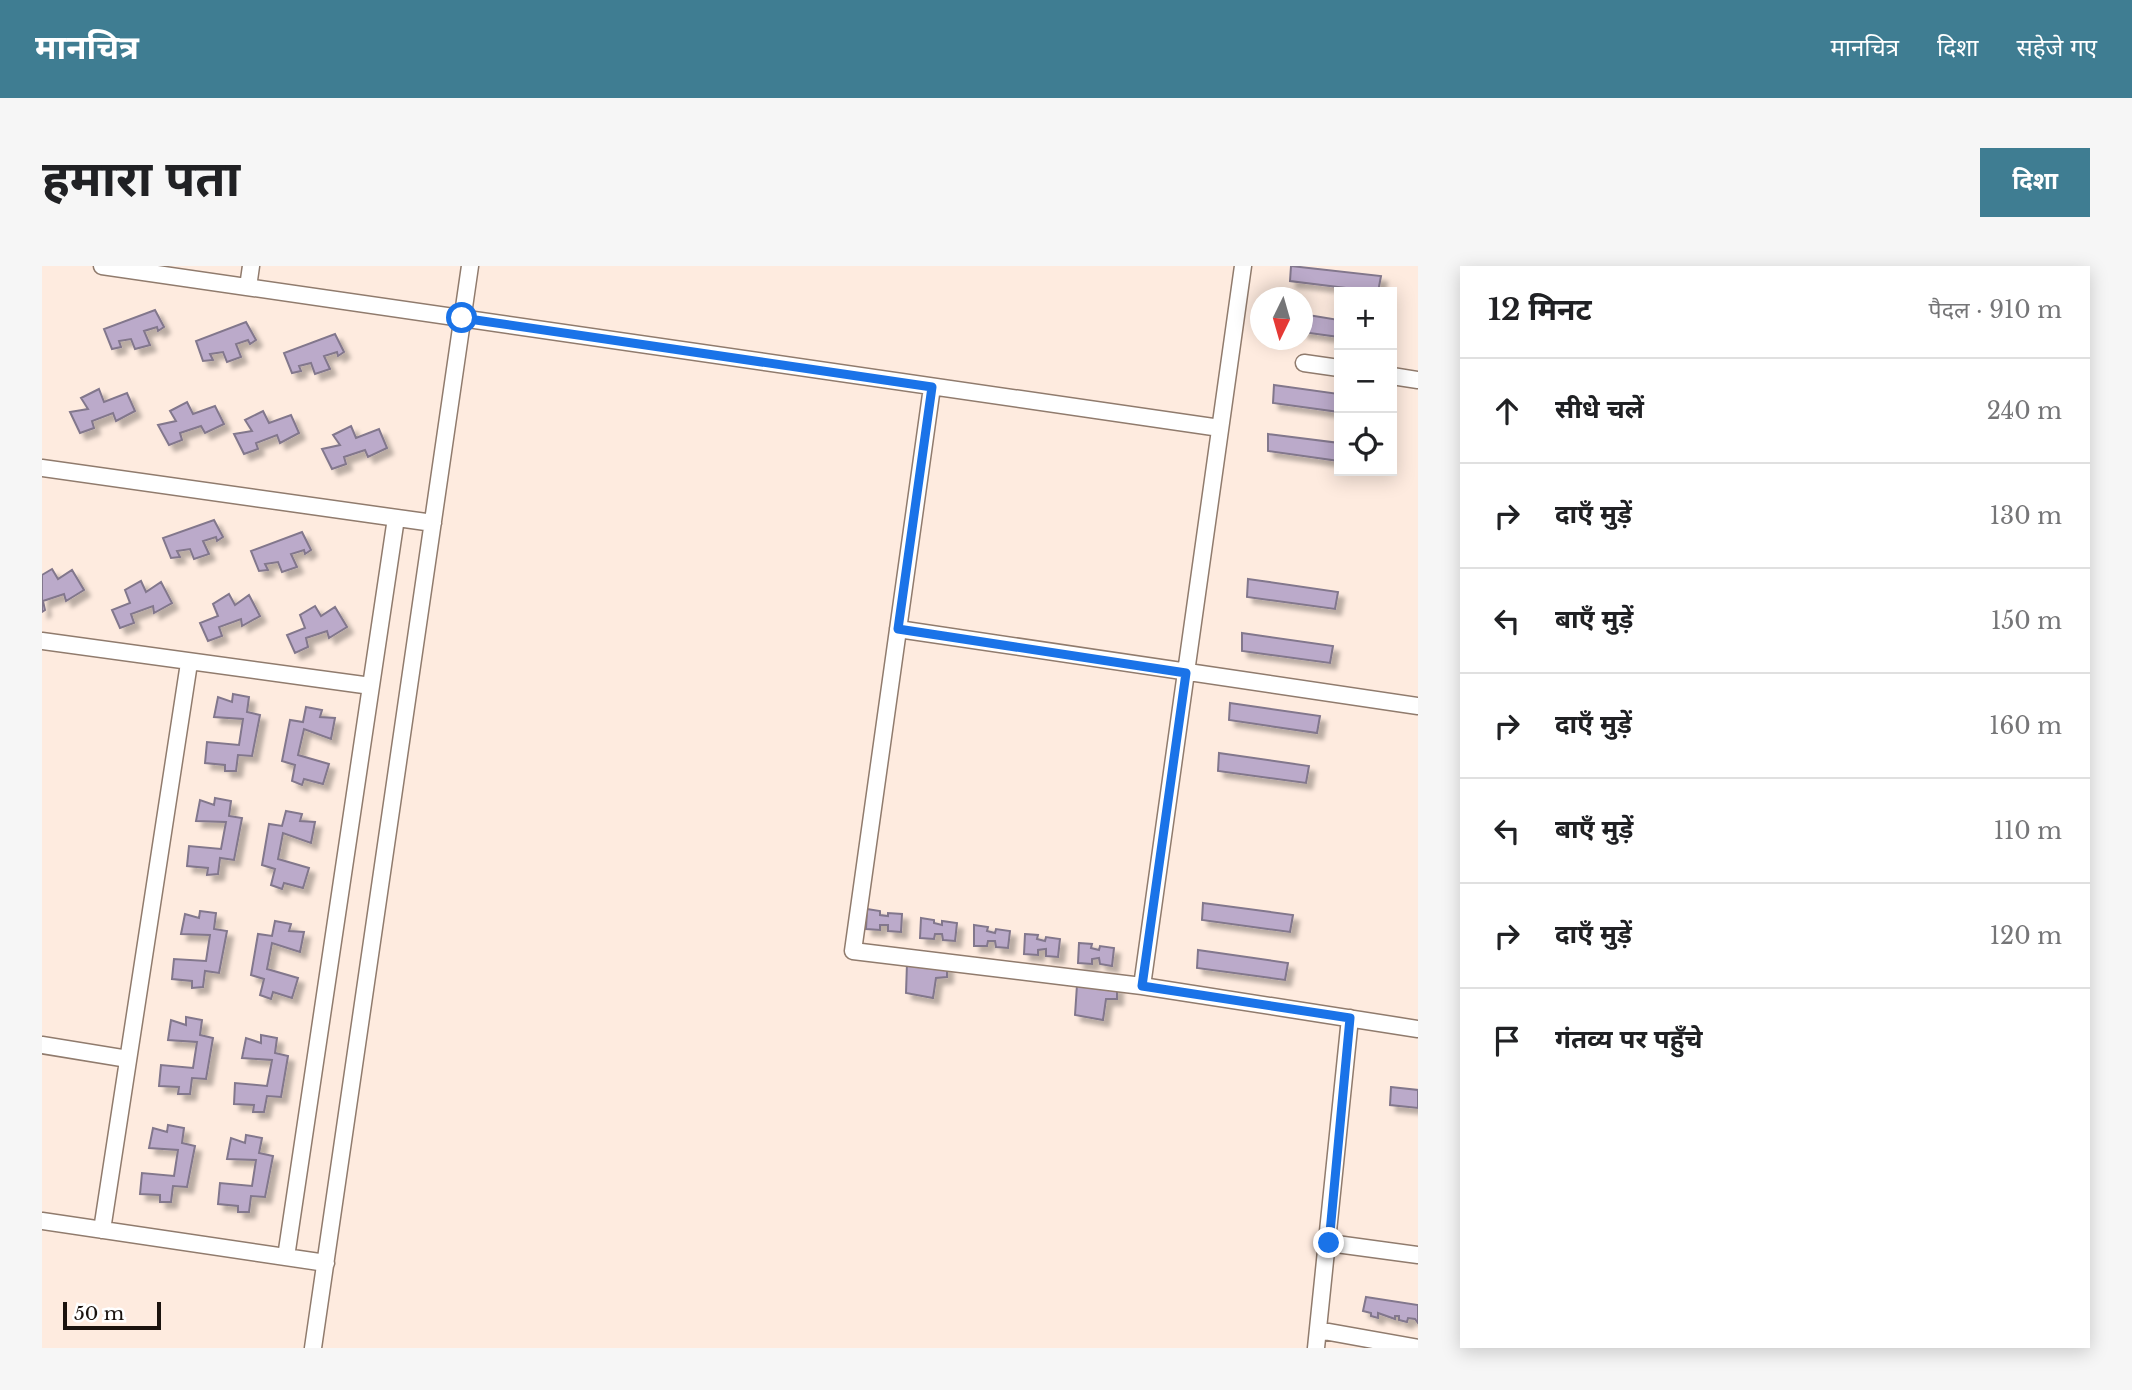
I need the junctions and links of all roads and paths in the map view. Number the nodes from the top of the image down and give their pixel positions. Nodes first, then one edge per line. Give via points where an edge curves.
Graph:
1 (103, 266) edge
2 (251, 266) edge
3 (470, 266) edge
4 (1243, 266) edge
5 (248, 287) junction
6 (462, 318) junction
7 (1304, 363) dead end
8 (1334, 367) edge
9 (1397, 377) edge
10 (1418, 380) edge
11 (932, 387) junction
12 (1220, 428) junction
13 (42, 468) edge
14 (396, 518) junction
15 (433, 523) junction
16 (898, 629) junction
17 (42, 641) edge
18 (189, 663) junction
19 (1186, 673) junction
20 (371, 686) junction
21 (1418, 706) edge
22 (1142, 986) junction
23 (1350, 1018) junction
24 (1418, 1028) edge
25 (42, 1045) edge
26 (128, 1059) junction
27 (42, 1221) edge
28 (102, 1230) junction
29 (1329, 1243) junction
30 (1418, 1255) edge
31 (286, 1257) junction
32 (326, 1263) junction
33 (1318, 1330) junction
34 (313, 1348) edge
35 (1316, 1348) edge
36 (1418, 1348) edge

1 - 5 street
2 - 5 street
3 - 6 street
4 - 12 street
5 - 6 street
6 - 11 street
6 - 15 street
7 - 8 street
9 - 10 street
11 - 12 street
11 - 16 street
12 - 19 street
13 - 14 street
14 - 15 street
14 - 20 street
15 - 32 street
16 - 19 street
16 - 22 street via 853,951
17 - 18 street
18 - 20 street
18 - 26 street
19 - 21 street
19 - 22 street
20 - 31 street
22 - 23 street
23 - 24 street
23 - 29 street
25 - 26 street
26 - 28 street
27 - 28 street
28 - 31 street
29 - 30 street
29 - 33 street
31 - 32 street
32 - 34 street
33 - 35 street
33 - 36 street

